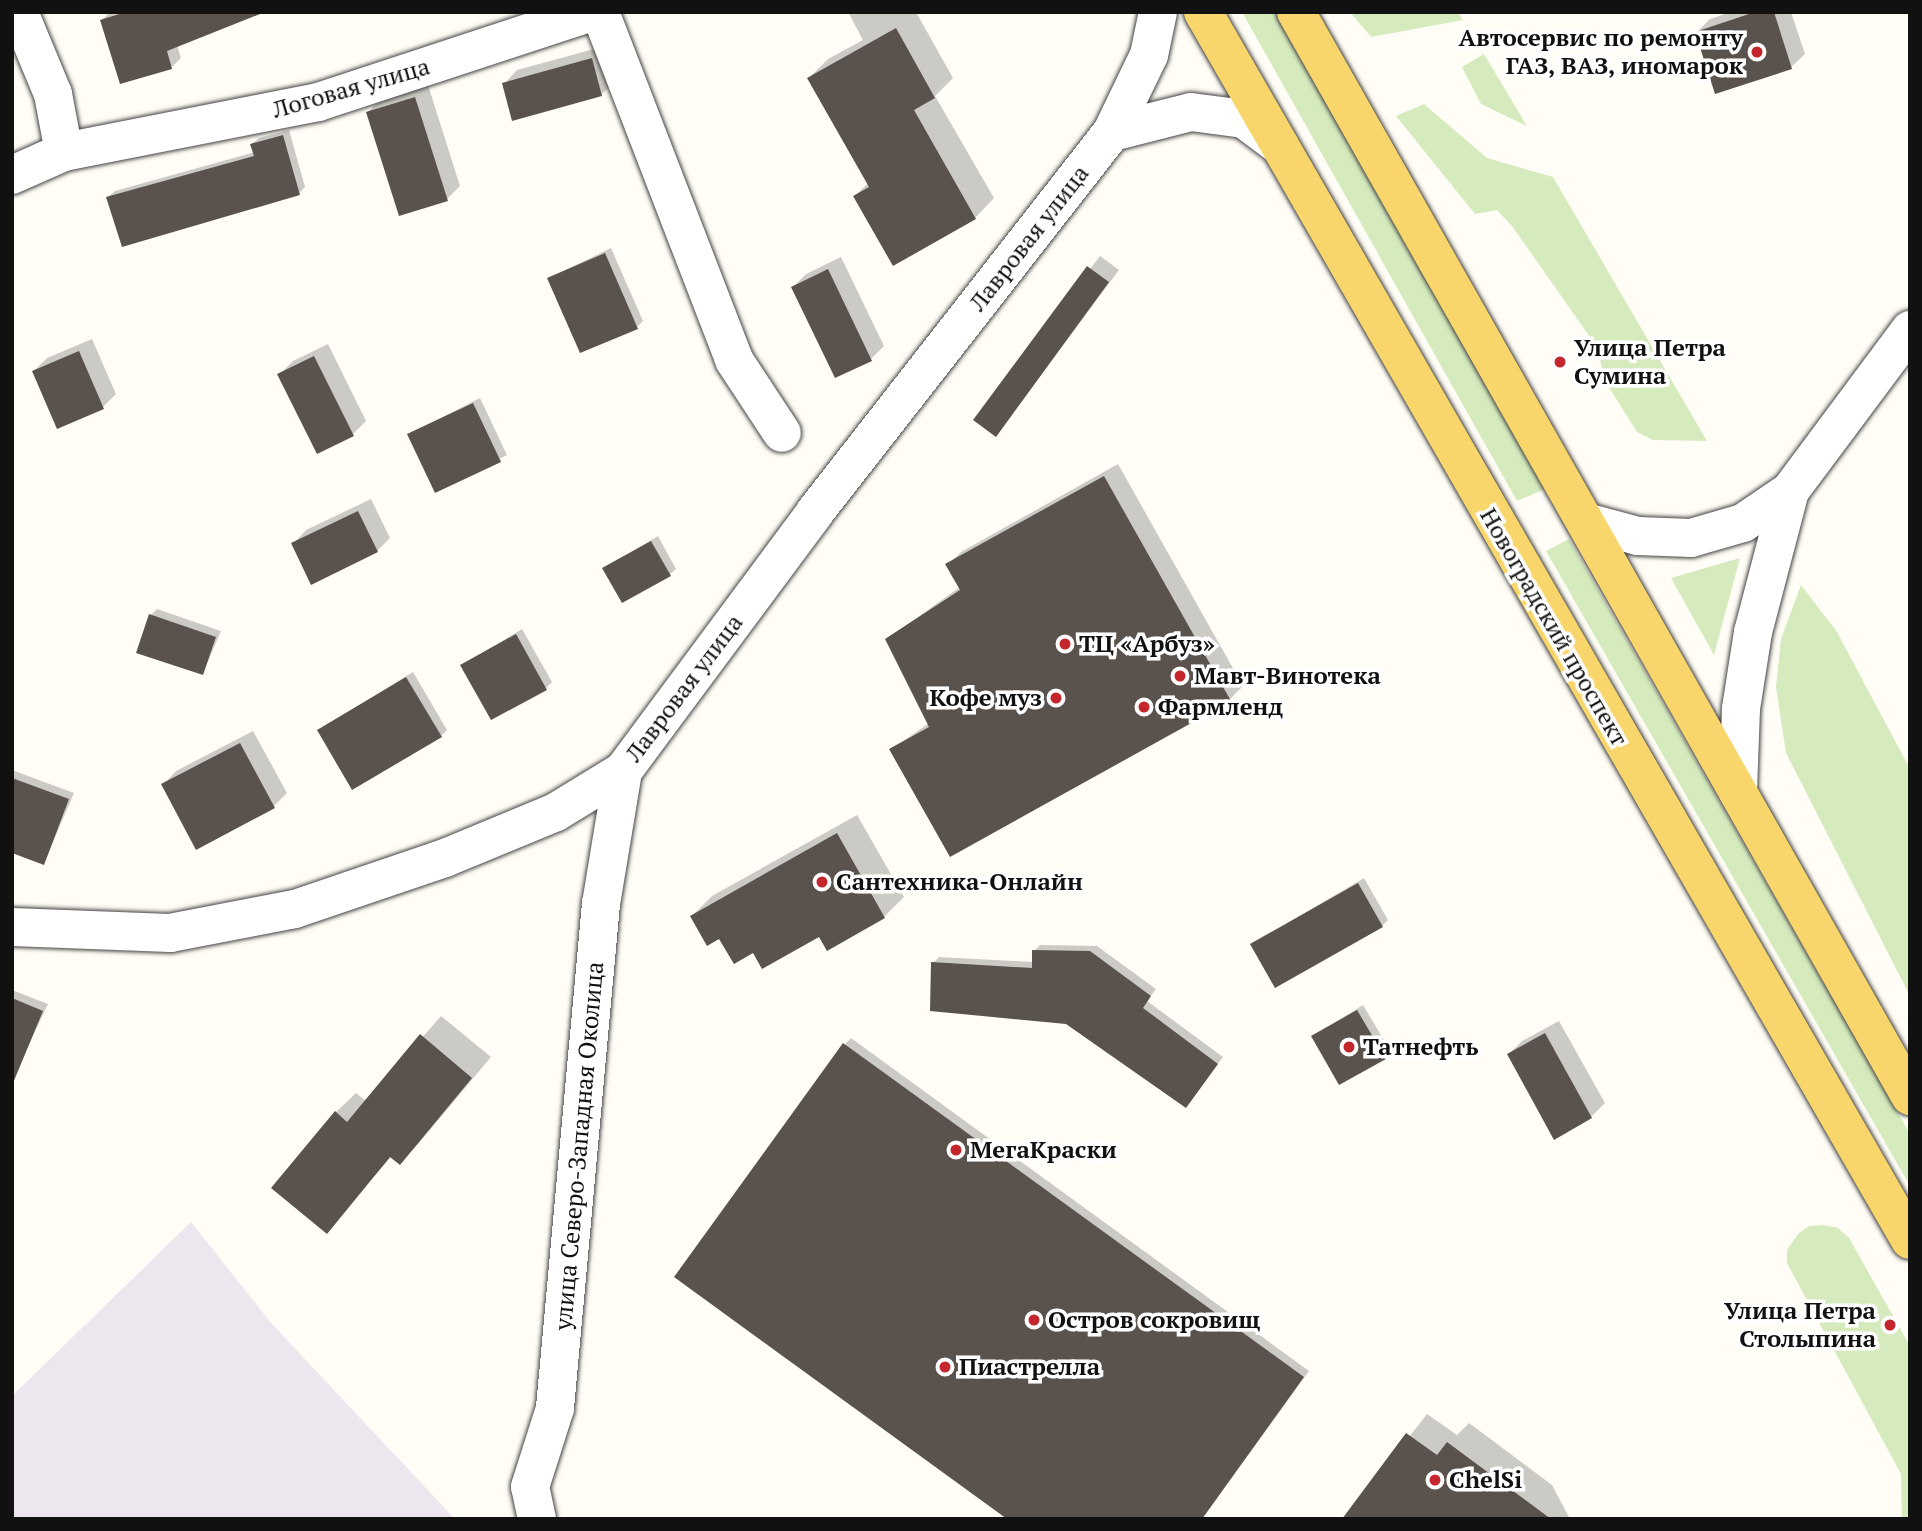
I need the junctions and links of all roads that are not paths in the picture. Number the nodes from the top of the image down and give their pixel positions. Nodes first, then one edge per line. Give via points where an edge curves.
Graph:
1 (19, 12) edge
2 (592, 12) edge
3 (600, 12) edge
4 (1158, 12) edge
5 (1203, 12) edge
6 (1296, 12) edge
7 (1112, 132) junction
8 (1280, 146) junction
9 (64, 152) junction
10 (12, 175) edge
11 (1910, 330) edge
12 (782, 433) dead end
13 (1790, 491) junction
14 (1586, 522) junction
15 (623, 771) junction
16 (1738, 792) junction
17 (12, 927) edge
18 (1910, 1096) edge
19 (1910, 1240) edge
20 (537, 1519) edge

1 - 9 street via 53,94
2 - 9 street, Логовая улица via 318,102
3 - 12 street via 734,360
4 - 7 street, Лавровая улица via 1149,55
5 - 8 main road, Новоградский проспект
6 - 14 main road
7 - 8 street via 1191,111 1244,119
7 - 15 street, Лавровая улица via 815,512
8 - 19 main road, Новоградский проспект
9 - 10 street, Логовая улица
11 - 13 street
13 - 14 street via 1743,523 1691,538 1638,536
13 - 16 street via 1753,632 1741,709
14 - 16 main road
15 - 17 street, Лавровая улица via 555,813 445,858 295,909 170,933
15 - 20 street, улица Северо-Западная Околица via 601,904 555,1408 530,1487
16 - 18 main road

